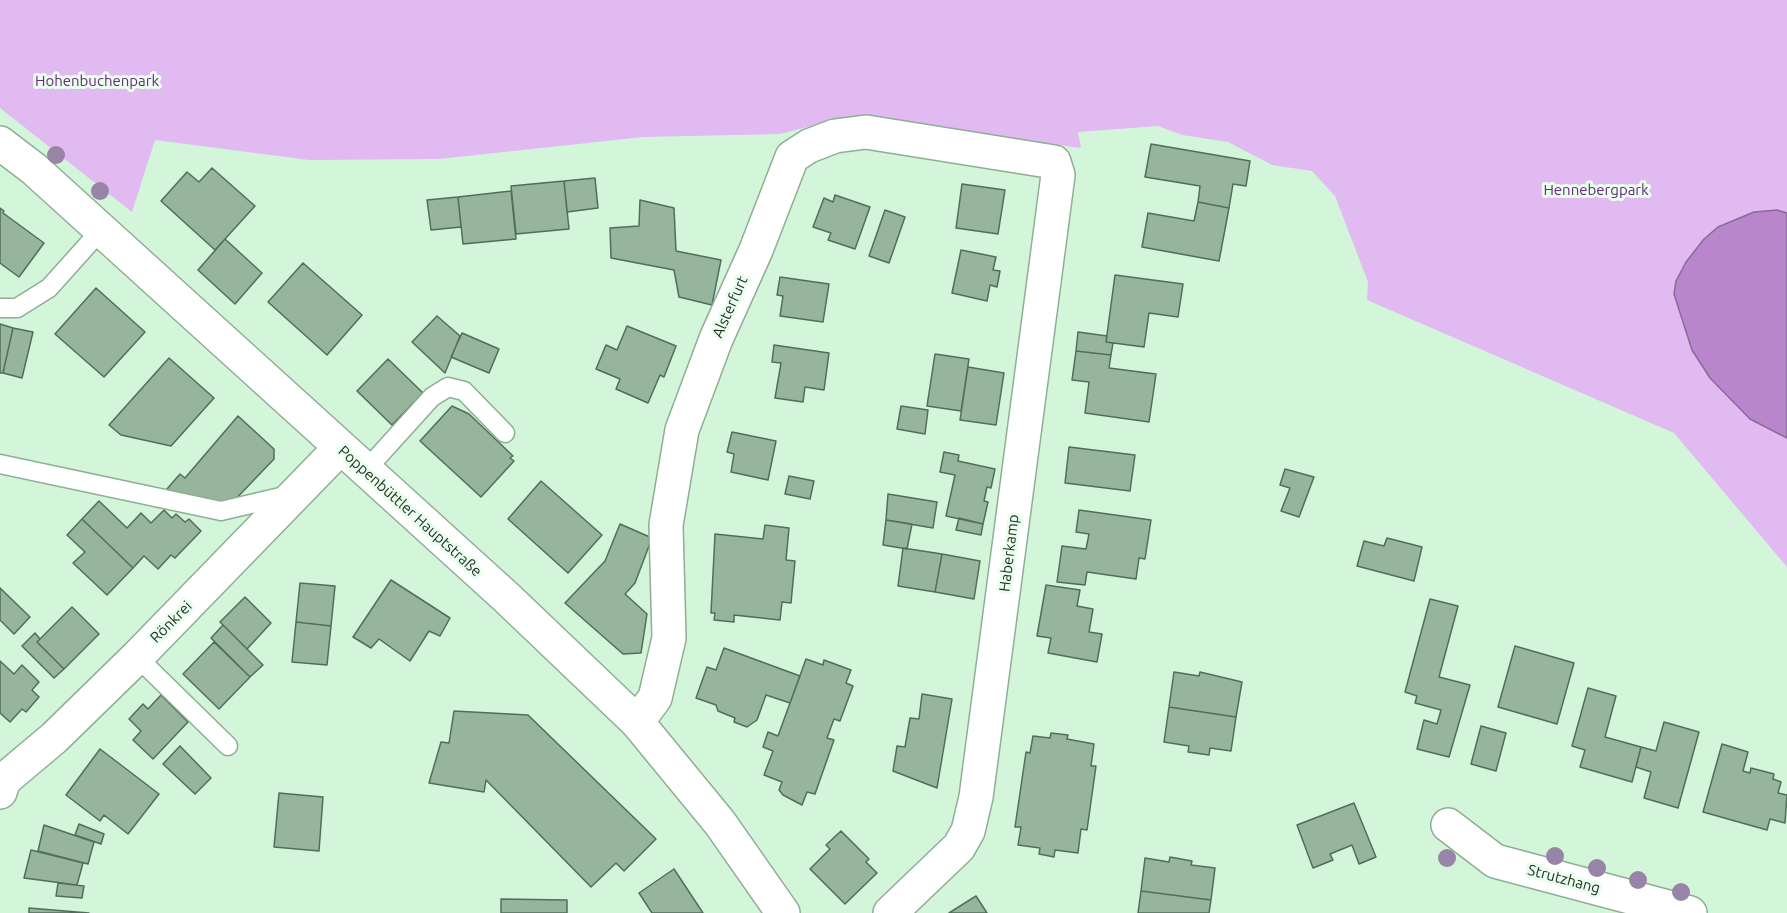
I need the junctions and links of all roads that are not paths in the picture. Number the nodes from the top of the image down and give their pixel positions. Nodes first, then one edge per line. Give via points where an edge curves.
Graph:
1 (0, 143) edge
2 (1054, 162) joint
3 (101, 230) junction
4 (0, 308) edge
5 (505, 433) dead end
6 (340, 448) junction
7 (0, 464) edge
8 (365, 471) junction
9 (299, 493) junction
10 (137, 657) junction
11 (638, 722) junction
12 (228, 746) dead end
13 (0, 792) edge
14 (1448, 825) dead end
15 (783, 913) edge
16 (890, 913) edge
17 (1690, 913) edge

1 - 3 street, Poppenbüttler Hauptstraße
2 - 11 street, Alsterfurt via 866,132 836,136 808,146 792,157 682,430 666,525 669,638 655,698
2 - 16 street, Haberkamp via 1058,175 976,797 968,831 958,847
3 - 4 lane via 49,288 17,308
3 - 6 street, Poppenbüttler Hauptstraße
5 - 8 lane via 464,391 448,387 432,397
6 - 8 street, Poppenbüttler Hauptstraße
6 - 9 street, Rönkrei
7 - 9 lane via 221,511
8 - 11 street, Poppenbüttler Hauptstraße
9 - 10 street, Rönkrei
10 - 12 lane
10 - 13 street, Rönkrei via 54,738 4,780
11 - 15 street, Poppenbüttler Hauptstraße via 720,823
14 - 17 street, Strutzhang via 1495,861

